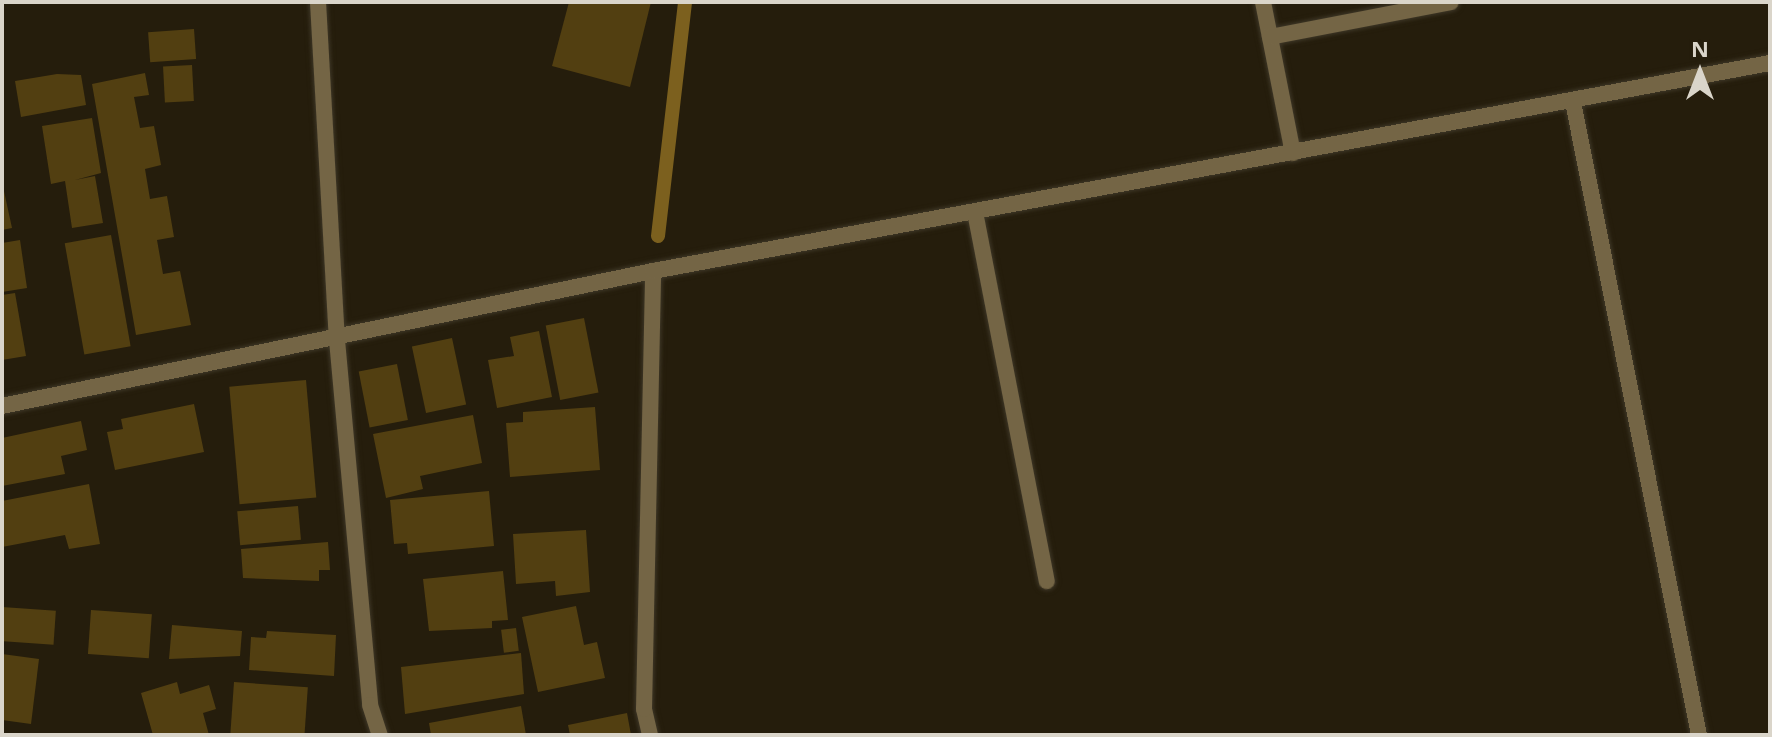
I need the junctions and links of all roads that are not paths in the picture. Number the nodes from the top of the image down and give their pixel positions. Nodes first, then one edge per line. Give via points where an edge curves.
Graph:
1 (318, 2) edge
2 (1263, 2) edge
3 (1451, 2) edge
4 (1270, 37) junction
5 (1770, 63) edge
6 (1573, 102) junction
7 (1293, 153) junction
8 (975, 212) junction
9 (653, 271) junction
10 (337, 340) junction
11 (2, 406) edge
12 (1047, 581) dead end
13 (380, 735) edge
14 (650, 735) edge
15 (1699, 735) edge

1 - 10 street
2 - 4 street
3 - 4 street
4 - 7 street
5 - 6 street
6 - 7 street
6 - 15 street
7 - 8 street
8 - 9 street
8 - 12 street
9 - 10 street
9 - 14 street via 644,709
10 - 11 street
10 - 13 street via 370,705

